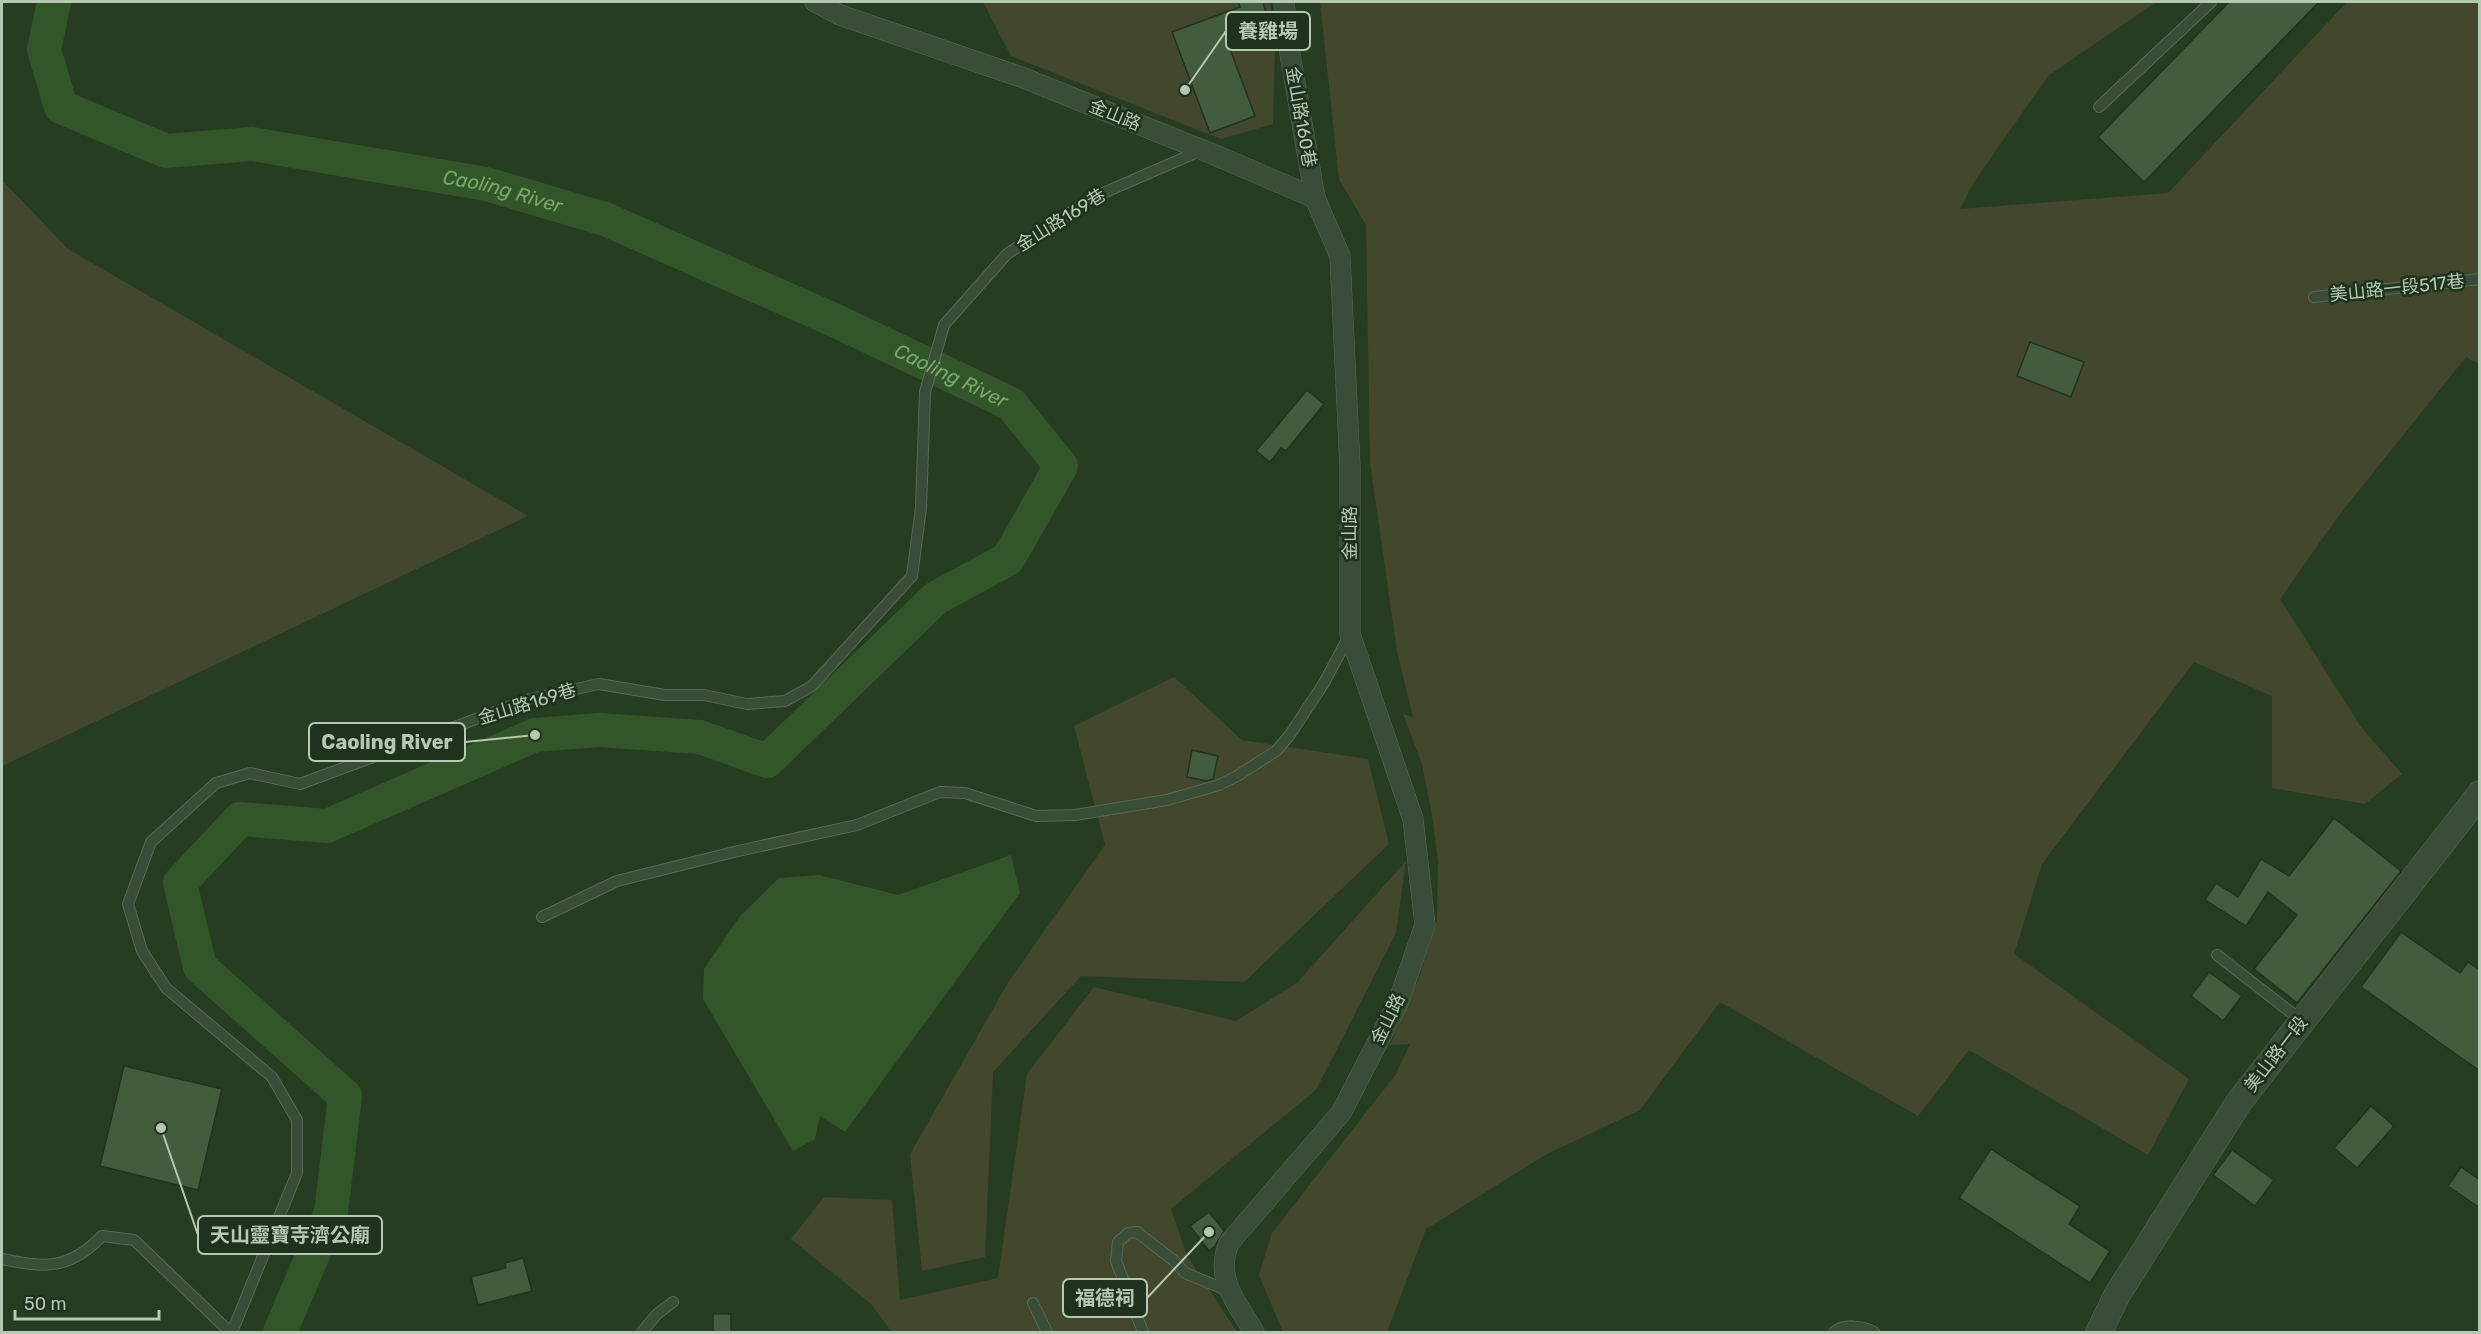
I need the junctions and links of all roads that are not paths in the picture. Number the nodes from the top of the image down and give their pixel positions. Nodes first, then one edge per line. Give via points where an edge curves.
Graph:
1 (815, 2) edge
2 (1284, 2) edge
3 (2211, 2) edge
4 (2099, 107) dead end
5 (1203, 150) junction
6 (1315, 198) junction
7 (2480, 279) edge
8 (2314, 297) dead end
9 (1350, 634) junction
10 (2480, 794) edge
11 (542, 917) dead end
12 (2217, 955) dead end
13 (2302, 1020) junction
14 (2, 1259) edge
15 (1230, 1291) junction
16 (673, 1302) dead end
17 (1033, 1303) dead end
18 (231, 1332) edge
19 (642, 1332) edge
20 (1047, 1332) edge
21 (1143, 1332) edge
22 (1254, 1332) edge
23 (1834, 1332) edge
24 (1874, 1332) edge
25 (2099, 1332) edge

1 - 5 street, 金山路 via 840,15 1021,77
2 - 6 street, 金山路160巷
3 - 4 lane
5 - 6 street, 金山路
5 - 18 lane, 金山路169巷 via 1094,197 1007,254 944,325 925,392 921,508 912,576 812,686 785,701 747,704 705,695 665,695 598,684 541,697 300,784 250,773 216,783 151,842 128,904 142,951 166,988 272,1077 297,1120 297,1173
6 - 9 street, 金山路 via 1340,256 1350,468
7 - 8 lane, 美山路一段517巷
9 - 11 lane via 1324,683 1276,751 1219,785 1167,800 1075,815 1036,816 965,793 940,792 857,825 617,881
9 - 15 street, 金山路 via 1413,819 1425,925 1398,1003 1341,1113 1229,1243 1222,1258
10 - 13 street, 美山路一段
12 - 13 lane
13 - 25 street, 美山路一段 via 2239,1102 2117,1295
14 - 18 lane via 39,1266 65,1262 86,1252 102,1236 134,1240
15 - 21 lane via 1185,1273 1137,1232 1128,1233 1118,1242 1116,1261
15 - 22 street, 金山路
16 - 19 lane
17 - 20 lane
23 - 24 lane via 1864,1326

